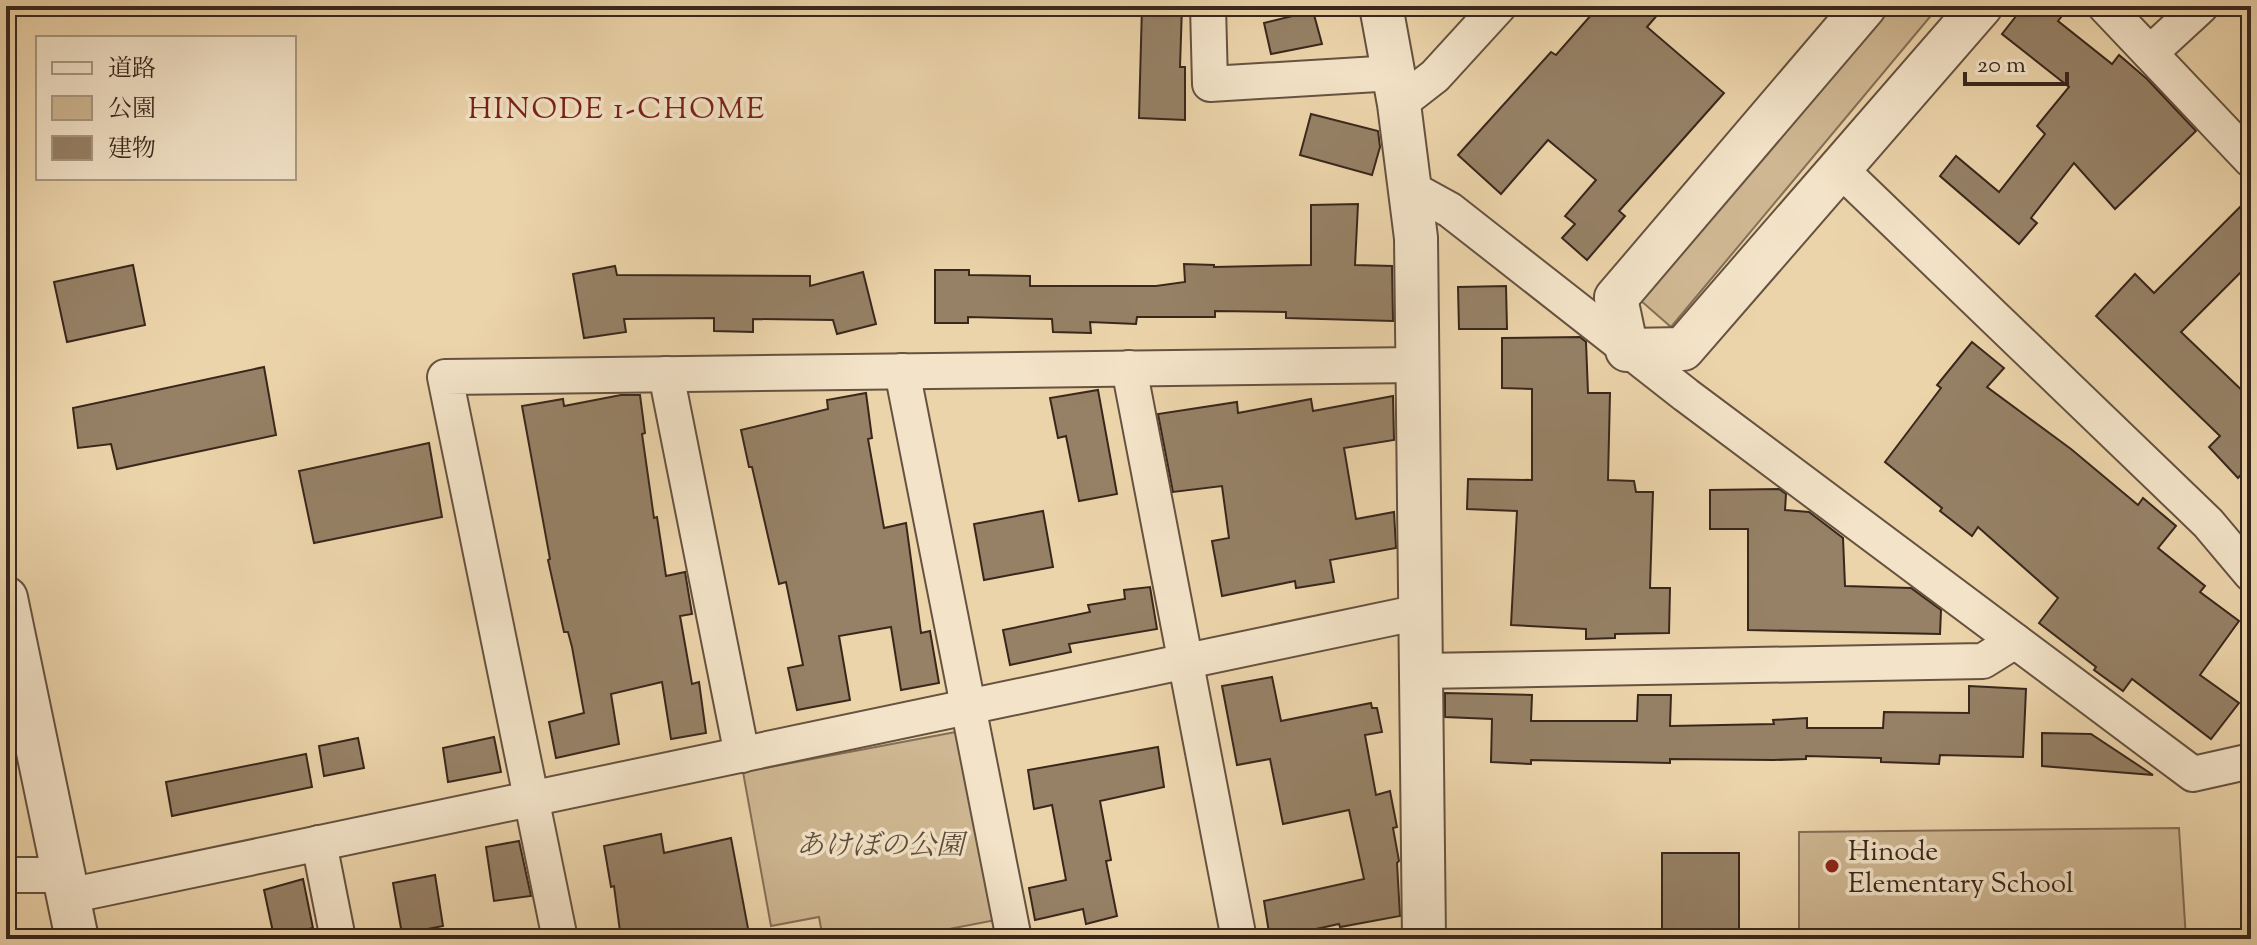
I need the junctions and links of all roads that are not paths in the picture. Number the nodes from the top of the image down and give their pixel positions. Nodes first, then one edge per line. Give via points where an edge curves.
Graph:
1 (1208, 6) edge
2 (1381, 6) edge
3 (1499, 6) edge
4 (1865, 6) edge
5 (1981, 6) edge
6 (2105, 6) edge
7 (2201, 6) edge
8 (2150, 53) junction
9 (1396, 88) junction
10 (2251, 160) edge
11 (1840, 169) junction
12 (1410, 188) junction
13 (1627, 350) junction
14 (1417, 365) junction
15 (1129, 368) junction
16 (902, 371) junction
17 (666, 374) junction
18 (2251, 574) edge
19 (7, 611) edge
20 (1420, 612) junction
21 (2015, 641) junction
22 (1184, 662) junction
23 (1421, 671) junction
24 (969, 707) junction
25 (742, 755) junction
26 (2251, 761) edge
27 (531, 799) junction
28 (319, 843) junction
29 (6, 875) edge
30 (65, 885) junction
31 (77, 939) edge
32 (338, 939) edge
33 (560, 939) edge
34 (1014, 939) edge
35 (1239, 939) edge
36 (1424, 939) edge

1 - 9 street via 1210,84
2 - 9 street
3 - 9 street via 1435,76
4 - 13 street via 1616,298
5 - 11 street
6 - 8 street
7 - 8 street
8 - 10 street
9 - 12 street
11 - 13 street via 1683,349
11 - 18 street via 2208,523
12 - 13 street via 1450,210
12 - 14 street via 1416,238
13 - 21 street
14 - 15 street
14 - 20 street
15 - 16 street
15 - 22 street
16 - 17 street
16 - 24 street
17 - 25 street
17 - 27 street via 445,377
19 - 30 street
20 - 22 street
20 - 23 street
21 - 23 street via 1983,661
21 - 26 street via 2193,774
22 - 24 street
22 - 35 street
23 - 36 street
24 - 25 street
24 - 34 street
25 - 27 street
27 - 28 street
27 - 33 street
28 - 30 street
28 - 32 street
29 - 30 street
30 - 31 street

